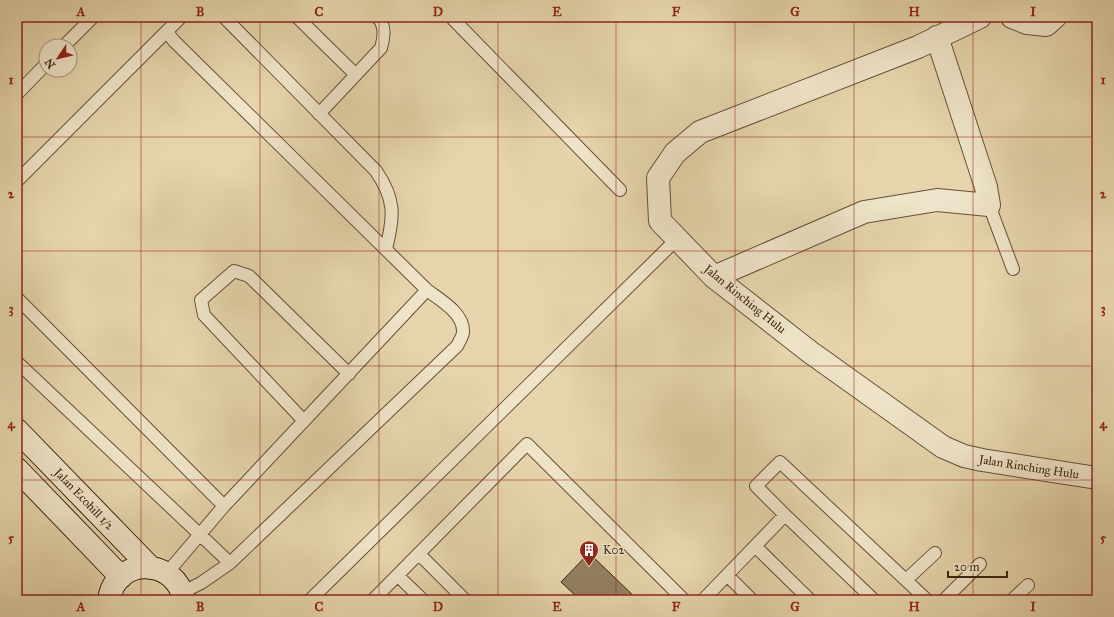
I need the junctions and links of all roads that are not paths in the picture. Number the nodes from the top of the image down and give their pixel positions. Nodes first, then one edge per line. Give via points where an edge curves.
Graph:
1 (93, 17) edge
2 (181, 17) edge
3 (224, 17) edge
4 (297, 17) edge
5 (377, 17) edge
6 (451, 17) edge
7 (980, 17) edge
8 (1012, 17) edge
9 (1055, 17) edge
10 (167, 32) junction
11 (937, 37) junction
12 (72, 38) edge
13 (38, 72) edge
14 (355, 74) junction
15 (17, 94) edge
16 (319, 114) junction
17 (17, 180) edge
18 (620, 190) dead end
19 (988, 196) junction
20 (678, 239) junction
21 (386, 249) junction
22 (1013, 269) dead end
23 (714, 277) junction
24 (427, 290) junction
25 (17, 298) edge
26 (17, 362) edge
27 (349, 374) junction
28 (304, 422) junction
29 (17, 430) edge
30 (17, 469) edge
31 (1097, 478) edge
32 (224, 506) junction
33 (786, 515) junction
34 (200, 533) junction
35 (754, 546) junction
36 (935, 553) dead end
37 (419, 554) junction
38 (230, 563) junction
39 (980, 564) dead end
40 (159, 570) junction
41 (727, 575) junction
42 (398, 576) junction
43 (121, 577) junction
44 (906, 580) junction
45 (1028, 585) dead end
46 (184, 596) edge
47 (109, 600) edge
48 (310, 600) edge
49 (373, 600) edge
50 (423, 600) edge
51 (465, 600) edge
52 (684, 600) edge
53 (703, 600) edge
54 (752, 600) edge
55 (810, 600) edge
56 (874, 600) edge
57 (927, 600) edge
58 (944, 600) edge
59 (1012, 600) edge

1 - 12 lane
2 - 10 lane
3 - 16 lane
4 - 14 lane
5 - 14 lane via 381,20 384,36 381,48
6 - 18 lane
7 - 11 street, Jalan Rinching Hulu
8 - 9 street via 1027,23 1046,25
10 - 17 lane
10 - 21 lane
11 - 19 street
11 - 20 street, Jalan Rinching Hulu via 918,47 700,132 675,153 658,178 660,221
13 - 15 lane
14 - 16 lane
16 - 21 lane via 376,171 386,185 391,200 393,222
19 - 22 lane
19 - 23 street via 937,200 864,212
20 - 23 street, Jalan Rinching Hulu
20 - 48 lane
21 - 24 lane
23 - 31 street, Jalan Rinching Hulu via 810,352 943,447 976,459
24 - 27 lane
24 - 38 lane via 456,313 462,322 464,333 457,346
25 - 32 lane
26 - 34 lane
27 - 28 lane
27 - 28 lane via 249,276 234,271 201,300 204,315
28 - 32 lane
29 - 40 street, Jalan Ecohill 1/2
30 - 43 street
32 - 34 lane
33 - 35 lane
33 - 44 lane via 756,486 780,462
33 - 56 lane
34 - 38 lane
34 - 40 lane
35 - 41 lane
35 - 55 lane
36 - 44 lane
37 - 42 lane
37 - 51 lane
37 - 52 lane via 527,444
38 - 46 lane
39 - 58 lane
40 - 43 street via 131,570
40 - 46 street, Jalan Ecohill 1/2 via 177,581
41 - 53 lane
41 - 54 lane
42 - 49 lane
42 - 50 lane
43 - 47 street via 113,586
44 - 57 lane
45 - 59 lane

